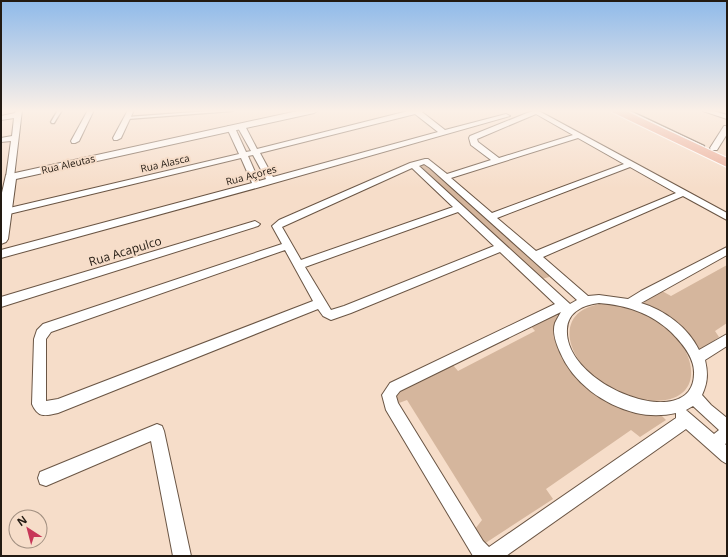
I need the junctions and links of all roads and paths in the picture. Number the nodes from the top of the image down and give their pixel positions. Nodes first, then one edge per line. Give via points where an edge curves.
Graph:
1 (78, 136) edge
2 (195, 136) edge
3 (238, 136) edge
4 (243, 136) edge
5 (317, 136) edge
6 (433, 136) edge
7 (478, 136) edge
8 (577, 136) edge
9 (582, 136) edge
10 (670, 136) edge
11 (680, 136) edge
12 (689, 136) edge
13 (722, 136) edge
14 (14, 138) joint
15 (1, 140) edge
16 (75, 141) dead end
17 (714, 148) junction
18 (255, 152) junction
19 (727, 154) edge
20 (243, 155) junction
21 (727, 159) edge
22 (498, 161) junction
23 (12, 163) junction
24 (727, 163) edge
25 (631, 164) junction
26 (1, 165) edge
27 (413, 165) junction
28 (10, 177) junction
29 (446, 177) junction
30 (271, 181) junction
31 (257, 185) junction
32 (4, 193) edge
33 (683, 193) junction
34 (459, 208) junction
35 (5, 212) junction
36 (490, 217) junction
37 (727, 217) edge
38 (255, 224) dead end
39 (1, 239) edge
40 (288, 246) junction
41 (501, 247) junction
42 (727, 251) edge
43 (1, 254) edge
44 (535, 256) junction
45 (299, 265) junction
46 (558, 278) junction
47 (542, 284) junction
48 (586, 301) junction
49 (1, 302) edge
50 (320, 303) junction
51 (631, 303) junction
52 (567, 308) junction
53 (727, 339) edge
54 (697, 358) junction
55 (694, 396) junction
56 (675, 408) junction
57 (686, 420) junction
58 (727, 427) edge
59 (727, 434) edge
60 (712, 443) junction
61 (727, 456) edge
62 (46, 478) dead end
63 (182, 556) edge
64 (485, 556) edge
65 (491, 556) edge

1 - 16 street
2 - 28 street, Rua Aleutas
3 - 20 street
4 - 18 street
5 - 18 street, Rua Alasca
6 - 30 street, Rua Açores
7 - 22 street via 473,138 474,143
8 - 22 street
9 - 25 street
10 - 24 main road
11 - 21 lane
12 - 17 main road
13 - 17 street
14 - 15 street
14 - 23 street
17 - 19 main road
18 - 20 street, Rua Alasca
18 - 30 street
20 - 31 street
20 - 35 street, Rua Alasca
22 - 29 street
23 - 26 street
23 - 28 street
25 - 33 street
25 - 36 street
27 - 29 street via 422,161 427,162
27 - 34 street
27 - 40 street via 279,224 279,232
28 - 32 street
29 - 36 street
30 - 31 street, Rua Açores
31 - 43 street, Rua Açores
32 - 35 street
33 - 37 street
33 - 44 street
34 - 41 street
34 - 45 street
35 - 39 street
36 - 44 street
38 - 49 street, Rua Acapulco
40 - 45 street
40 - 50 street via 46,328 40,339 39,404 44,409 58,406
41 - 47 street
41 - 50 street via 334,314 327,313
42 - 51 street
44 - 46 street
45 - 50 street
46 - 47 street
46 - 48 street
47 - 52 street
48 - 51 street via 599,298
48 - 52 street
51 - 54 street via 663,319 677,330
52 - 56 street via 560,335 564,351 574,367 590,383 610,396 633,406 655,410
52 - 64 street via 395,387 388,395 391,405 477,547
53 - 54 street
54 - 55 street via 701,378
55 - 56 street
55 - 58 street
56 - 57 street
57 - 60 street
57 - 65 street
59 - 60 street
60 - 61 street
62 - 63 street via 157,431

